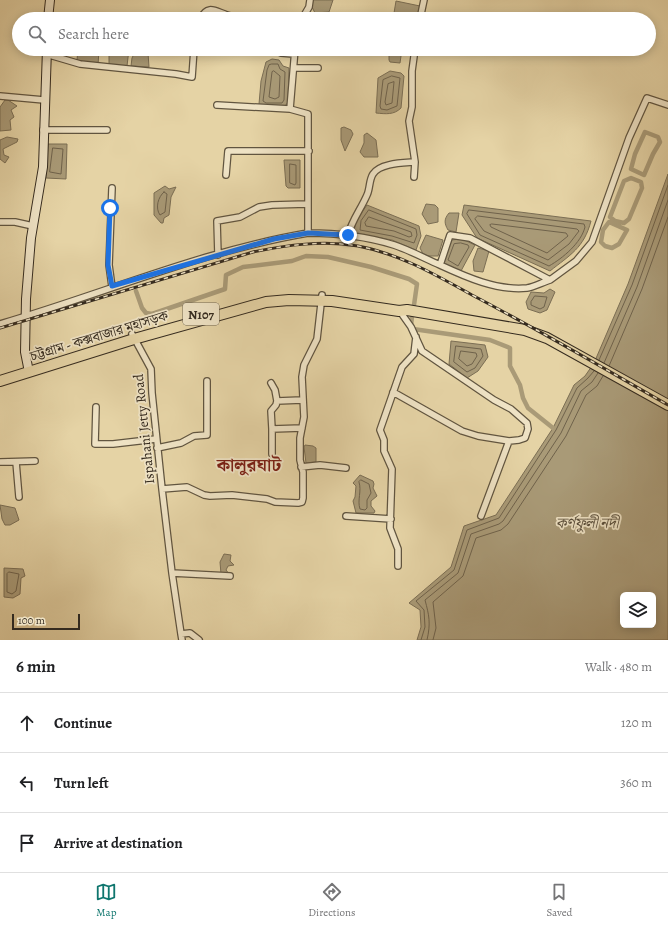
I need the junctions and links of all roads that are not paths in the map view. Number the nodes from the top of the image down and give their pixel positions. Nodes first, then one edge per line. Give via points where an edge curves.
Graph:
1 (50, 0) edge
2 (310, 0) edge
3 (424, 0) edge
4 (49, 12) edge
5 (206, 12) edge
6 (220, 12) edge
7 (306, 12) edge
8 (421, 12) edge
9 (46, 56) edge
10 (57, 56) edge
11 (194, 56) edge
12 (294, 56) edge
13 (413, 56) edge
14 (294, 68) junction
15 (318, 68) dead end
16 (0, 96) edge
17 (44, 100) junction
18 (217, 105) dead end
19 (668, 105) edge
20 (290, 109) junction
21 (43, 130) junction
22 (107, 130) dead end
23 (309, 151) junction
24 (415, 162) junction
25 (226, 175) dead end
26 (414, 177) dead end
27 (112, 188) dead end
28 (307, 204) junction
29 (0, 222) edge
30 (33, 226) junction
31 (308, 233) junction
32 (348, 235) junction
33 (218, 255) junction
34 (440, 264) junction
35 (550, 280) junction
36 (112, 286) junction
37 (322, 298) junction
38 (405, 310) junction
39 (25, 316) junction
40 (0, 324) edge
41 (133, 336) junction
42 (416, 337) junction
43 (28, 370) junction
44 (0, 377) edge
45 (0, 381) edge
46 (208, 381) dead end
47 (271, 383) dead end
48 (393, 392) junction
49 (302, 400) junction
50 (276, 401) junction
51 (668, 405) edge
52 (96, 407) dead end
53 (302, 428) junction
54 (272, 429) junction
55 (156, 439) junction
56 (509, 441) junction
57 (157, 448) junction
58 (272, 454) dead end
59 (35, 461) dead end
60 (0, 462) edge
61 (16, 462) junction
62 (301, 467) junction
63 (346, 468) dead end
64 (162, 489) junction
65 (19, 497) dead end
66 (346, 516) dead end
67 (481, 516) dead end
68 (391, 519) junction
69 (398, 566) dead end
70 (172, 573) junction
71 (230, 576) dead end
72 (181, 637) edge
73 (199, 640) edge

1 - 4 street
2 - 7 street
3 - 8 street
5 - 6 street via 215,9
9 - 17 street
10 - 11 street via 80,64 192,77
12 - 14 street
13 - 24 street via 412,107 409,121
14 - 15 street
14 - 20 street
16 - 17 street
17 - 21 street
18 - 20 street
19 - 35 street via 648,98 629,138 592,242 576,261
20 - 23 street via 308,114
21 - 22 street
21 - 30 street via 43,167
23 - 25 street via 228,151
23 - 28 street
24 - 26 street
24 - 32 street via 388,166 372,174 367,195
27 - 36 street via 108,265
28 - 31 street
28 - 33 street via 259,207 240,217 217,221
29 - 30 street
30 - 39 street
31 - 32 street
31 - 33 street via 274,239
32 - 34 street via 395,245
33 - 36 street
34 - 35 street via 459,274 499,287 528,288
34 - 35 street via 450,235 470,238
36 - 39 street
37 - 38 highway, চট্টগ্রাম - কক্সবাজার মহাসড়ক / N107
37 - 41 highway, চট্টগ্রাম - কক্সবাজার মহাসড়ক / N107 via 266,302
37 - 49 street via 317,339 304,365
38 - 42 street via 405,318
38 - 51 highway, চট্টগ্রাম - কক্সবাজার মহাসড়ক / N107 via 525,330 547,338
39 - 40 street
39 - 43 street
41 - 43 highway, চট্টগ্রাম - কক্সবাজার মহাসড়ক / N107
41 - 55 street, Ispahani Jetty Road via 152,369
42 - 48 street via 414,354 402,368
42 - 56 street via 422,351 494,400 512,408 527,423 526,438
43 - 44 highway, চট্টগ্রাম - কক্সবাজার মহাসড়ক / N107
43 - 45 highway, চট্টগ্রাম - কক্সবাজার মহাসড়ক / N107
46 - 57 street via 207,435 194,436 181,443
47 - 50 street
48 - 56 street via 462,431
48 - 68 street via 380,430 384,440 384,451 392,469
49 - 50 street
49 - 53 street
50 - 54 street via 271,411
52 - 55 street via 95,444
53 - 54 street
53 - 62 street
54 - 58 street
55 - 57 street, Ispahani Jetty Road
56 - 67 street
57 - 64 street, Ispahani Jetty Road
59 - 61 street
60 - 61 street
61 - 65 street
62 - 63 street via 320,465
62 - 64 street, Ispahani Jetty Road via 303,498 302,502 298,503 232,495 210,496 187,487
64 - 70 street
66 - 68 street
68 - 69 street via 391,533 398,549
70 - 71 street
70 - 72 street
72 - 73 street via 190,634

